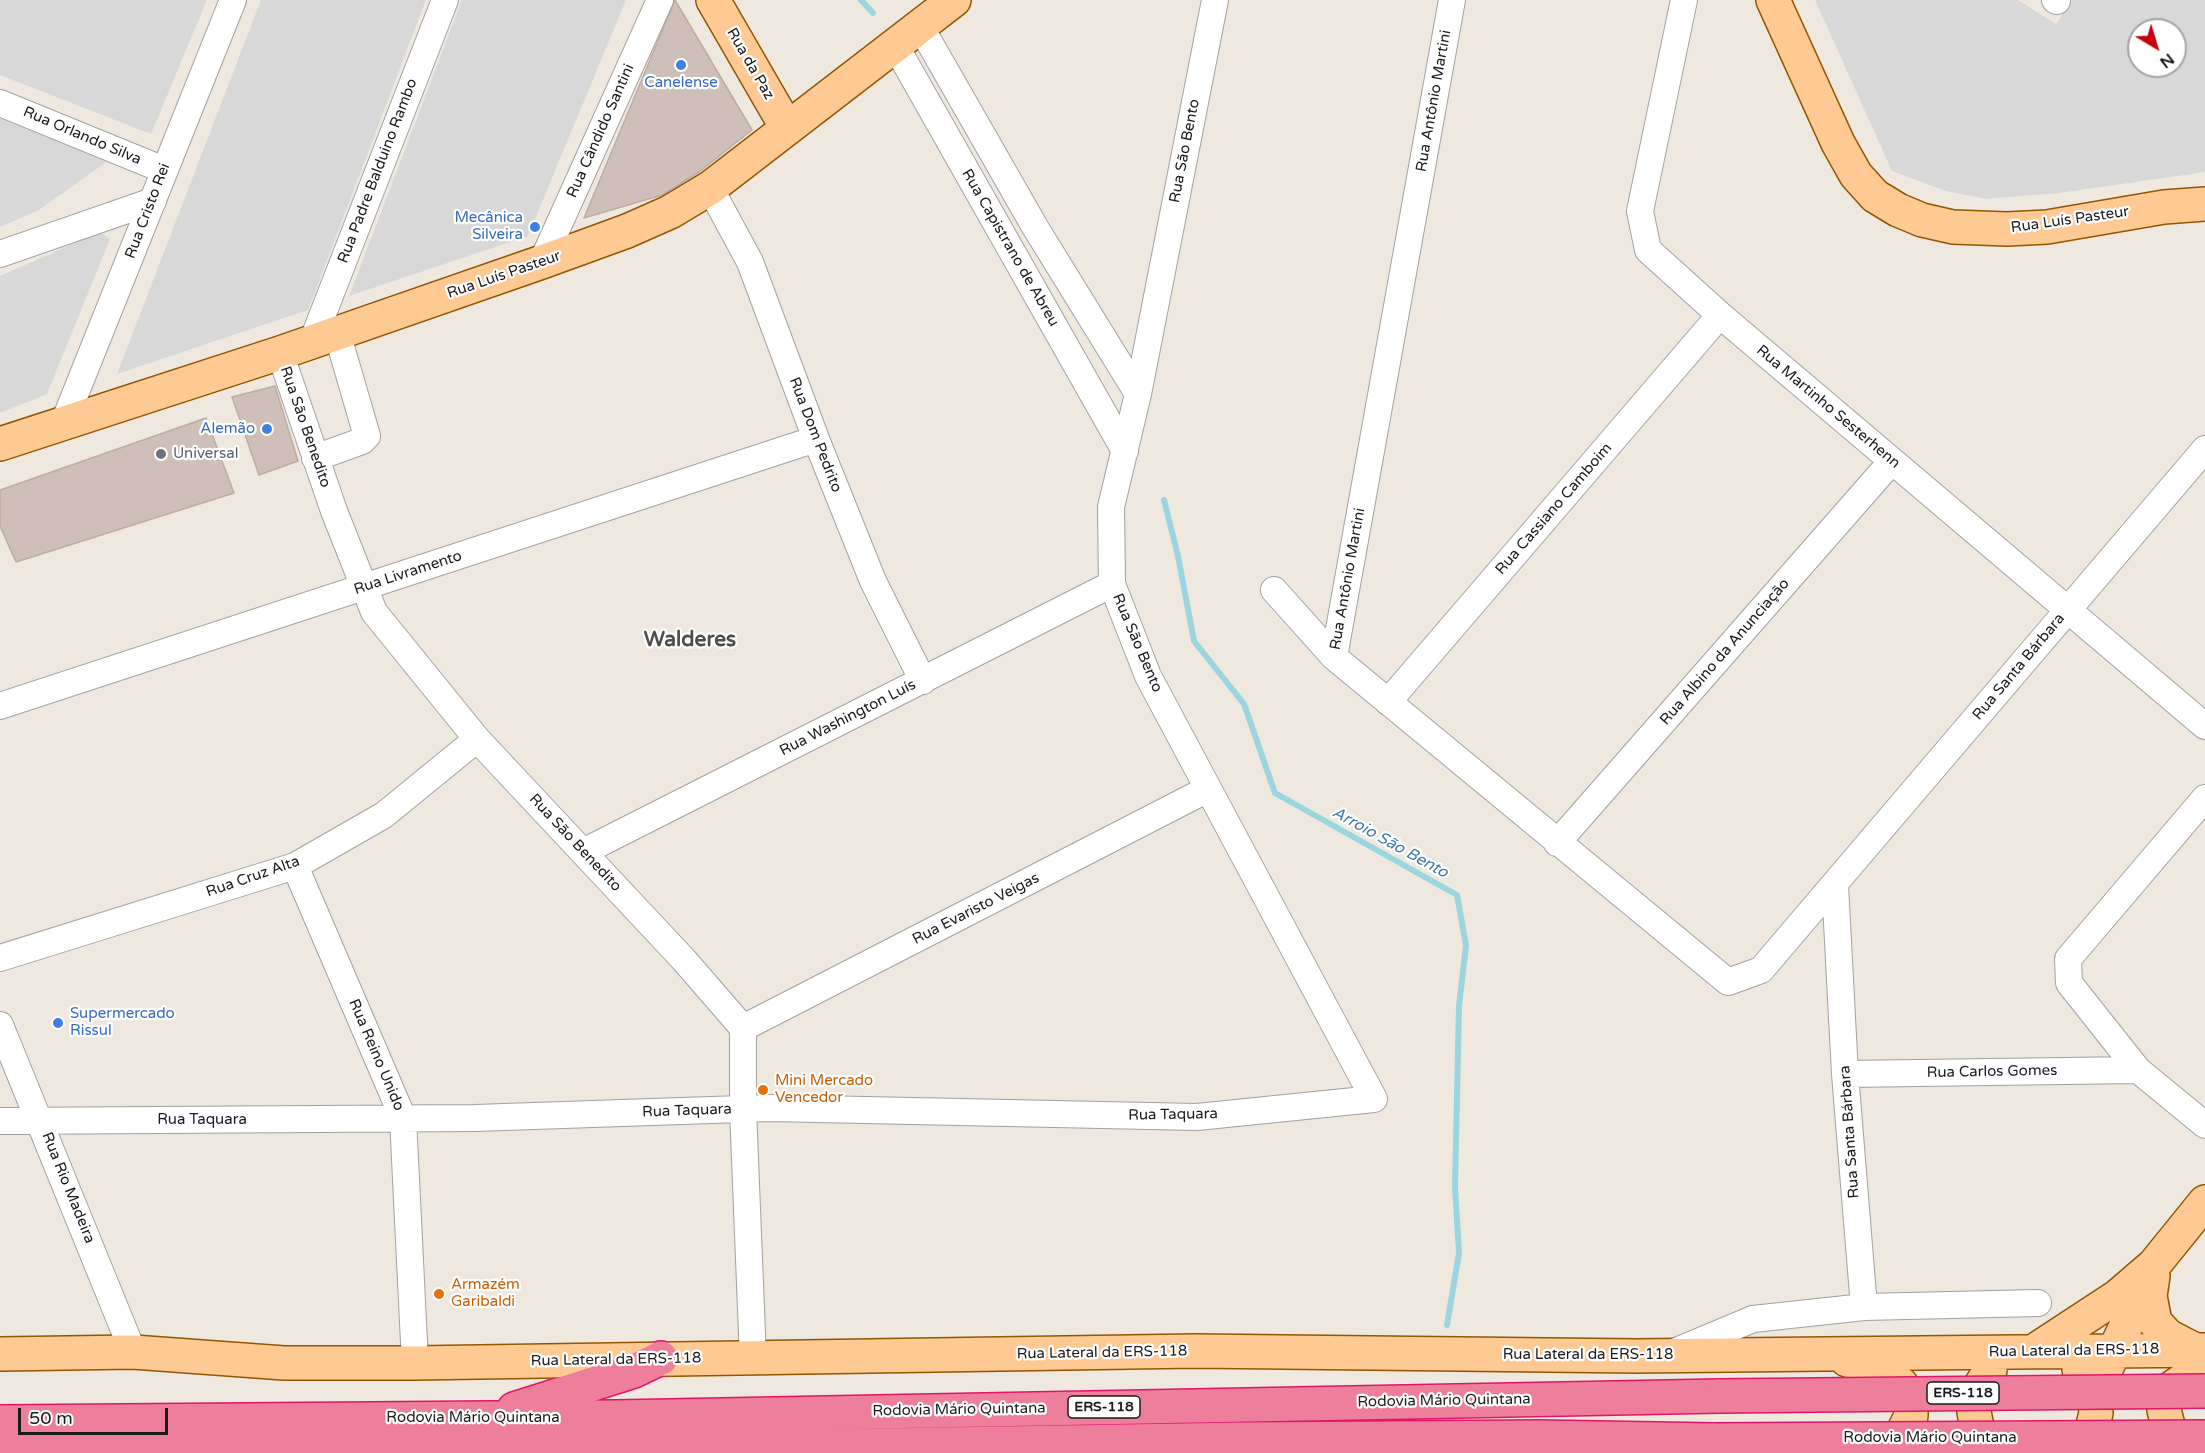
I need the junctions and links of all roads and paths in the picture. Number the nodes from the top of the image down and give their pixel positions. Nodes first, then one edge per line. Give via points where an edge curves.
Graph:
1 (232, 0) edge
2 (445, 0) edge
3 (660, 0) edge
4 (713, 0) edge
5 (954, 0) edge
6 (1215, 0) edge
7 (1452, 0) edge
8 (1684, 0) edge
9 (1773, 0) edge
10 (907, 35) junction
11 (0, 103) edge
12 (787, 128) junction
13 (164, 170) junction
14 (710, 188) junction
15 (153, 201) junction
16 (2205, 204) edge
17 (1035, 227) junction
18 (1007, 244) junction
19 (0, 254) edge
20 (542, 262) junction
21 (1719, 315) junction
22 (324, 337) junction
23 (280, 353) junction
24 (1138, 394) junction
25 (64, 422) junction
26 (816, 439) junction
27 (0, 444) edge
28 (2205, 449) edge
29 (1125, 451) junction
30 (315, 458) junction
31 (1892, 461) junction
32 (1112, 584) junction
33 (362, 588) junction
34 (1274, 590) dead end
35 (2068, 609) junction
36 (1334, 657) junction
37 (922, 681) junction
38 (1388, 702) junction
39 (0, 706) edge
40 (2205, 726) edge
41 (477, 739) junction
42 (1208, 789) junction
43 (2205, 798) edge
44 (1557, 843) junction
45 (583, 852) junction
46 (295, 866) junction
47 (1835, 885) junction
48 (0, 958) edge
49 (1761, 970) joint
50 (0, 1025) edge
51 (743, 1028) junction
52 (2138, 1070) junction
53 (1845, 1074) junction
54 (1374, 1099) joint
55 (743, 1109) junction
56 (403, 1119) junction
57 (41, 1120) junction
58 (0, 1121) edge
59 (2205, 1125) edge
60 (2205, 1202) edge
61 (2154, 1265) junction
62 (2038, 1303) dead end
63 (1864, 1307) junction
64 (133, 1352) junction
65 (2035, 1352) junction
66 (2115, 1352) junction
67 (1810, 1353) junction
68 (0, 1354) edge
69 (2202, 1355) edge
70 (1662, 1356) junction
71 (661, 1358) junction
72 (753, 1359) junction
73 (415, 1363) junction
74 (2205, 1391) edge
75 (2094, 1394) junction
76 (1974, 1412) junction
77 (487, 1418) junction
78 (0, 1422) edge
79 (2205, 1437) edge
80 (434, 1444) junction
81 (0, 1449) edge
82 (488, 1453) edge
83 (1870, 1453) edge
84 (1949, 1453) edge
85 (1991, 1453) edge
86 (2078, 1453) edge
87 (2201, 1453) edge

1 - 13 street, Rua Cristo Rei
2 - 22 street, Rua Padre Balduino Rambo
3 - 20 street, Rua Cândido Santini
4 - 12 main road, Rua da Paz
5 - 10 main road, Rua Luís Pasteur
6 - 24 street, Rua São Bento
7 - 36 street, Rua Antônio Martini
8 - 21 street, Rua Martinho Sesterhenn via 1640,211 1648,250
9 - 16 main road, Rua Luís Pasteur via 1856,175 1875,196 1898,210 1953,227 2007,229 2047,227
10 - 12 main road, Rua Luís Pasteur
10 - 17 street
10 - 18 street, Rua Capistrano de Abreu
11 - 13 street, Rua Orlando Silva
12 - 14 main road, Rua Luís Pasteur
13 - 15 street, Rua Cristo Rei
14 - 20 main road, Rua Luís Pasteur via 627,231
14 - 26 street, Rua Dom Pedrito via 750,262
15 - 19 street
15 - 25 street, Rua Cristo Rei
17 - 18 street
17 - 24 street
18 - 29 street, Rua Capistrano de Abreu
20 - 22 main road, Rua Luís Pasteur
21 - 31 street, Rua Martinho Sesterhenn
21 - 38 street, Rua Cassiano Camboim
22 - 23 main road, Rua Luís Pasteur
22 - 30 street via 367,436
23 - 25 main road, Rua Luís Pasteur
23 - 30 street, Rua São Benedito
24 - 29 street, Rua São Bento
25 - 27 main road, Rua Luís Pasteur
26 - 33 street, Rua Livramento
26 - 37 street, Rua Dom Pedrito via 873,581
28 - 35 street, Rua Santa Bárbara
29 - 32 street, Rua São Bento via 1111,507
30 - 33 street, Rua São Benedito
31 - 35 street, Rua Martinho Sesterhenn
31 - 44 street, Rua Albino da Anunciação
32 - 37 street, Rua Washington Luís
32 - 42 street, Rua São Bento via 1148,676
33 - 39 street, Rua Livramento
33 - 41 street, Rua São Benedito via 374,612
34 - 36 street
35 - 40 street, Rua Martinho Sesterhenn
35 - 47 street, Rua Santa Bárbara
36 - 38 street, Rua Antônio Martini
37 - 45 street, Rua Washington Luís
38 - 44 street, Rua Antônio Martini
41 - 45 street, Rua São Benedito
41 - 46 street, Rua Cruz Alta via 384,815
42 - 51 street, Rua Evaristo Veigas
42 - 54 street, Rua São Bento
43 - 52 street via 2068,959 2069,983
44 - 49 street, Rua Antônio Martini via 1728,982
45 - 51 street, Rua São Benedito
46 - 48 street, Rua Cruz Alta
46 - 56 street, Rua Reino Unido
47 - 49 street, Rua Santa Bárbara
47 - 53 street, Rua Santa Bárbara
50 - 57 street, Rua Rio Madeira
51 - 55 street
52 - 53 street, Rua Carlos Gomes
52 - 59 street
53 - 63 street, Rua Santa Bárbara
54 - 55 street, Rua Taquara via 1197,1117
55 - 56 street, Rua Taquara
55 - 72 street
56 - 57 street, Rua Taquara
56 - 73 street, Rua Reino Unido
57 - 58 street, Rua Taquara
57 - 64 street, Rua Rio Madeira
60 - 61 main road
61 - 65 main road via 2110,1302
61 - 66 main road
61 - 69 main road via 2150,1296 2155,1322 2168,1336
62 - 63 street
63 - 70 street via 1753,1319
64 - 68 main road, Rua Lateral da ERS-118
64 - 73 main road, Rua Lateral da ERS-118 via 284,1363
65 - 66 main road, Rua Lateral da ERS-118
65 - 67 main road, Rua Lateral da ERS-118
65 - 75 main road via 2073,1362 2086,1376
65 - 76 main road via 1999,1361 1985,1375 1976,1393
66 - 69 main road, Rua Lateral da ERS-118
66 - 75 main road
67 - 70 main road, Rua Lateral da ERS-118
67 - 83 main road via 1849,1360 1885,1373 1901,1384 1911,1400 1911,1416 1903,1432 1888,1446
69 - 87 main road via 2170,1389 2164,1410 2169,1429
70 - 72 main road, Rua Lateral da ERS-118 via 1195,1351
71 - 72 main road, Rua Lateral da ERS-118
71 - 73 main road, Rua Lateral da ERS-118
71 - 77 highway via 633,1371
74 - 77 highway, Rodovia Mário Quintana / ERS-118, bridge
75 - 86 main road via 2094,1429
76 - 84 main road
76 - 85 main road via 1978,1432
77 - 78 highway, Rodovia Mário Quintana / ERS-118
79 - 80 highway, Rodovia Mário Quintana, bridge via 1256,1439 649,1449
80 - 81 highway, Rodovia Mário Quintana
80 - 82 highway

